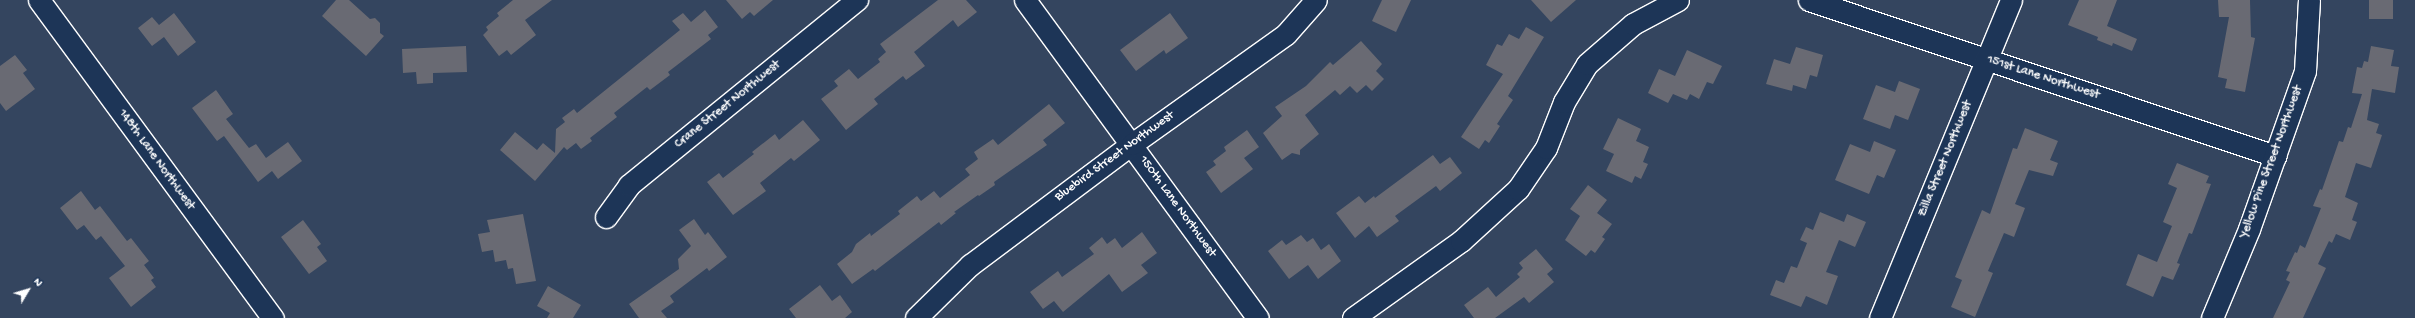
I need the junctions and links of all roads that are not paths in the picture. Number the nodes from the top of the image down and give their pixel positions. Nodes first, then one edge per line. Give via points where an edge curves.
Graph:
1 (39, 0) edge
2 (857, 0) edge
3 (1025, 0) edge
4 (1316, 0) edge
5 (1809, 0) edge
6 (2011, 0) edge
7 (2309, 0) edge
8 (1675, 1) edge
9 (1987, 60) junction
10 (1132, 144) junction
11 (2276, 156) junction
12 (606, 217) dead end
13 (273, 318) edge
14 (916, 318) edge
15 (1258, 318) edge
16 (1353, 318) edge
17 (1880, 318) edge
18 (2212, 318) edge

1 - 13 street, 148th Lane Northwest
2 - 12 street, Crane Street Northwest via 629,185
3 - 10 street, 150th Lane Northwest
4 - 10 street, Bluebird Street Northwest via 1286,34
5 - 9 street, 151st Lane Northwest
6 - 9 street, Zilla Street Northwest
7 - 11 street, Yellow Pine Street Northwest via 2305,71
8 - 16 street via 1633,24 1587,64 1564,102 1546,148 1518,189 1461,241
9 - 11 street, 151st Lane Northwest
9 - 17 street, Zilla Street Northwest
10 - 14 street, Bluebird Street Northwest via 970,265
10 - 15 street, 150th Lane Northwest
11 - 18 street, Yellow Pine Street Northwest

